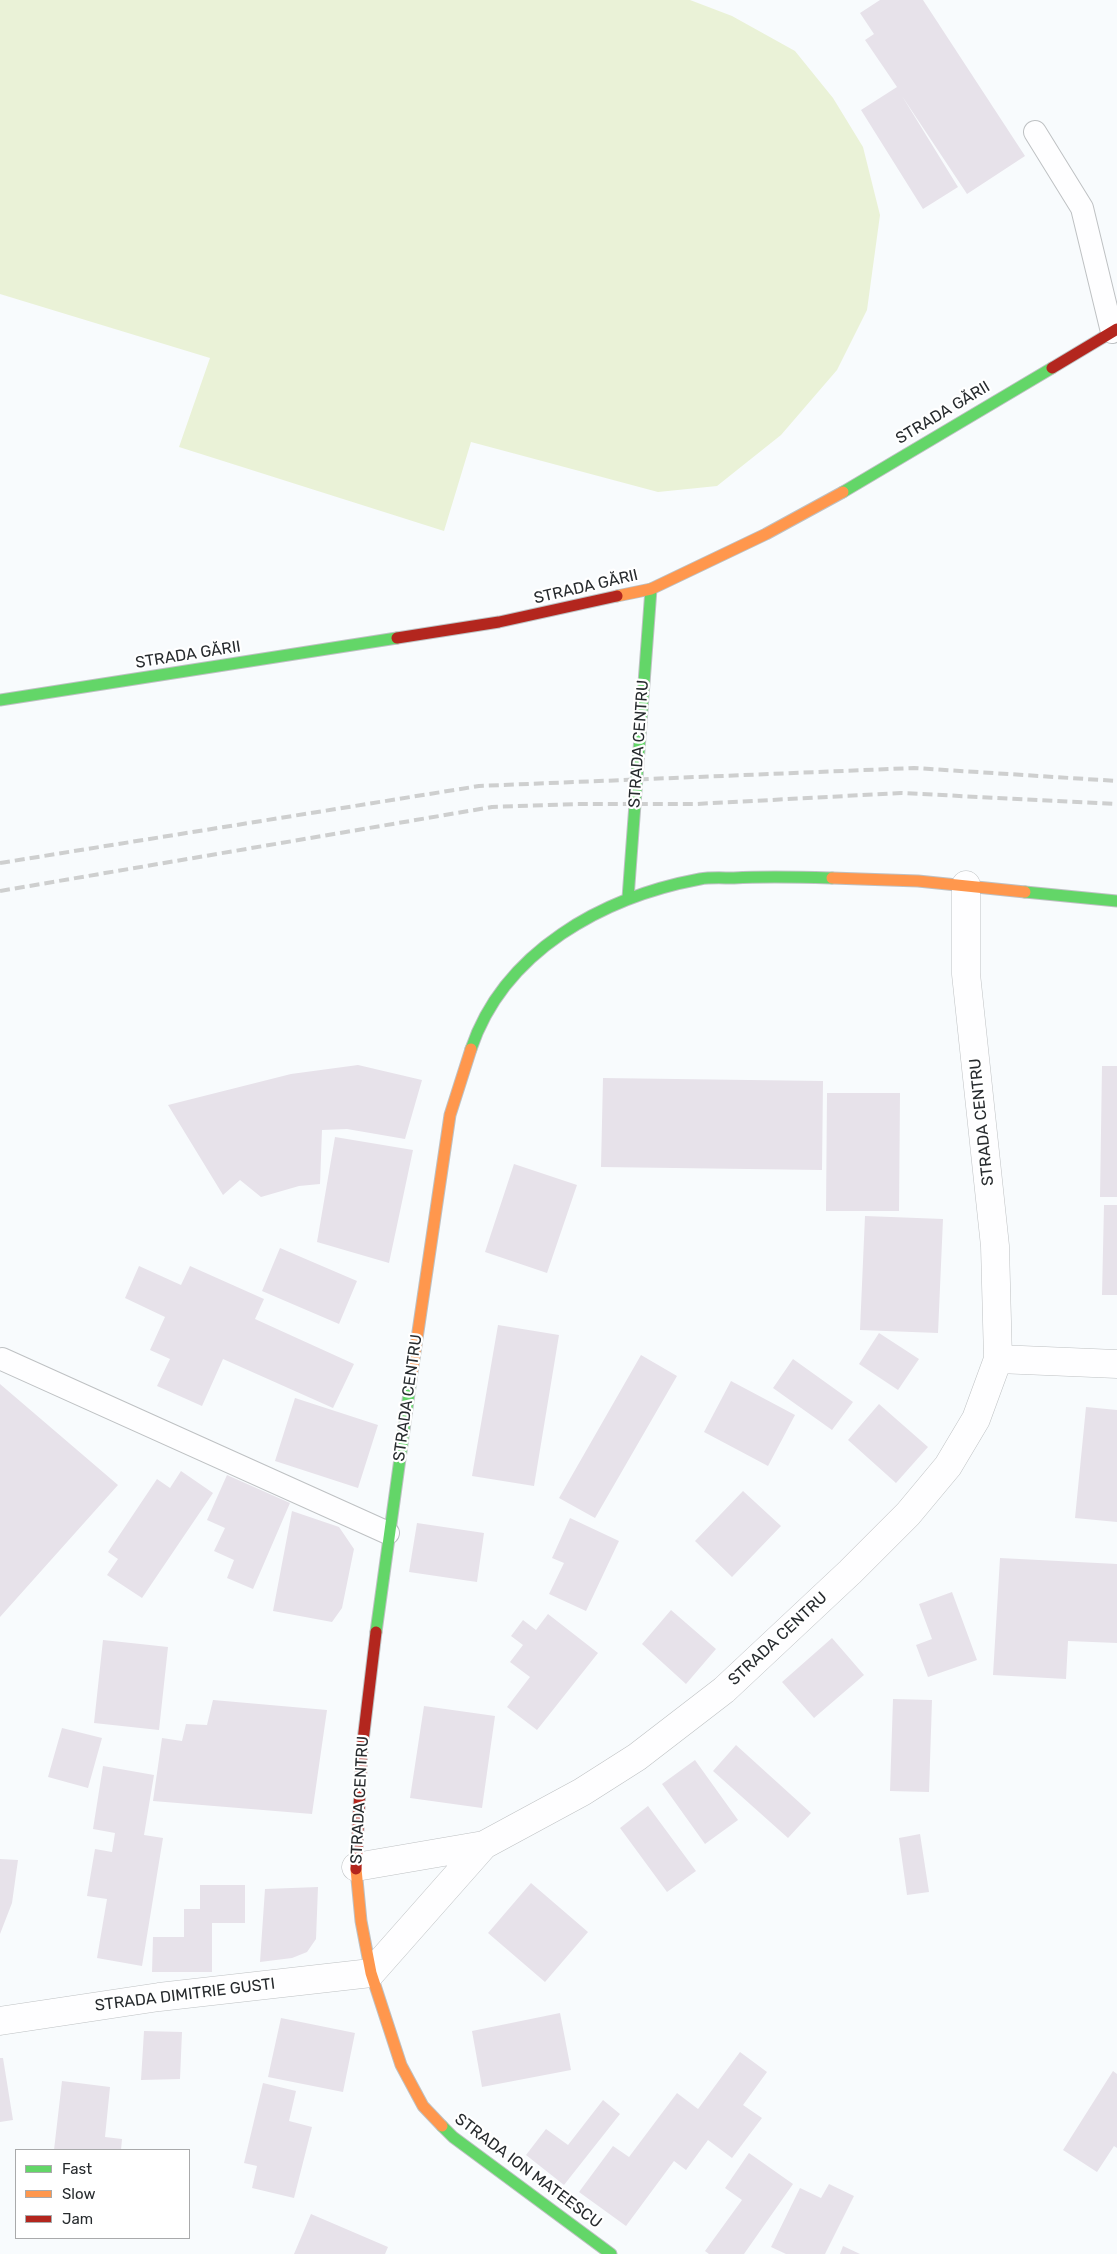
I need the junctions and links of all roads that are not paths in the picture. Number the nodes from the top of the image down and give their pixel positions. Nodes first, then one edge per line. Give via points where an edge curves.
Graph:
1 (1035, 132) dead end
2 (1115, 330) edge
3 (651, 589) junction
4 (0, 700) edge
5 (966, 885) junction
6 (628, 898) junction
7 (1117, 901) edge
8 (2, 1359) dead end
9 (998, 1359) junction
10 (1117, 1364) edge
11 (388, 1533) junction
12 (484, 1845) junction
13 (356, 1867) junction
14 (371, 1973) junction
15 (0, 2021) edge
16 (611, 2254) edge

1 - 2 lane via 1082,208
2 - 3 main road, STRADA GĂRII via 834,497 766,534
3 - 4 main road, STRADA GĂRII via 499,622
3 - 6 main road, STRADA CENTRU
5 - 6 main road, STRADA CENTRU via 771,876 701,879
5 - 7 main road, STRADA CENTRU
5 - 9 street, STRADA CENTRU via 966,974 995,1246
6 - 11 main road, STRADA CENTRU via 590,916 553,940 515,974 493,1001 477,1032 450,1115
8 - 11 lane
9 - 10 street
9 - 12 street, STRADA CENTRU via 976,1419 948,1466 908,1514 850,1572 724,1690 636,1757 582,1792
11 - 13 main road, STRADA CENTRU via 362,1749
12 - 13 street
12 - 14 street
13 - 14 main road, STRADA CENTRU via 361,1921
14 - 15 street, STRADA DIMITRIE GUSTI via 159,1996
14 - 16 main road, STRADA ION MATEESCU via 401,2065 423,2106 453,2136

